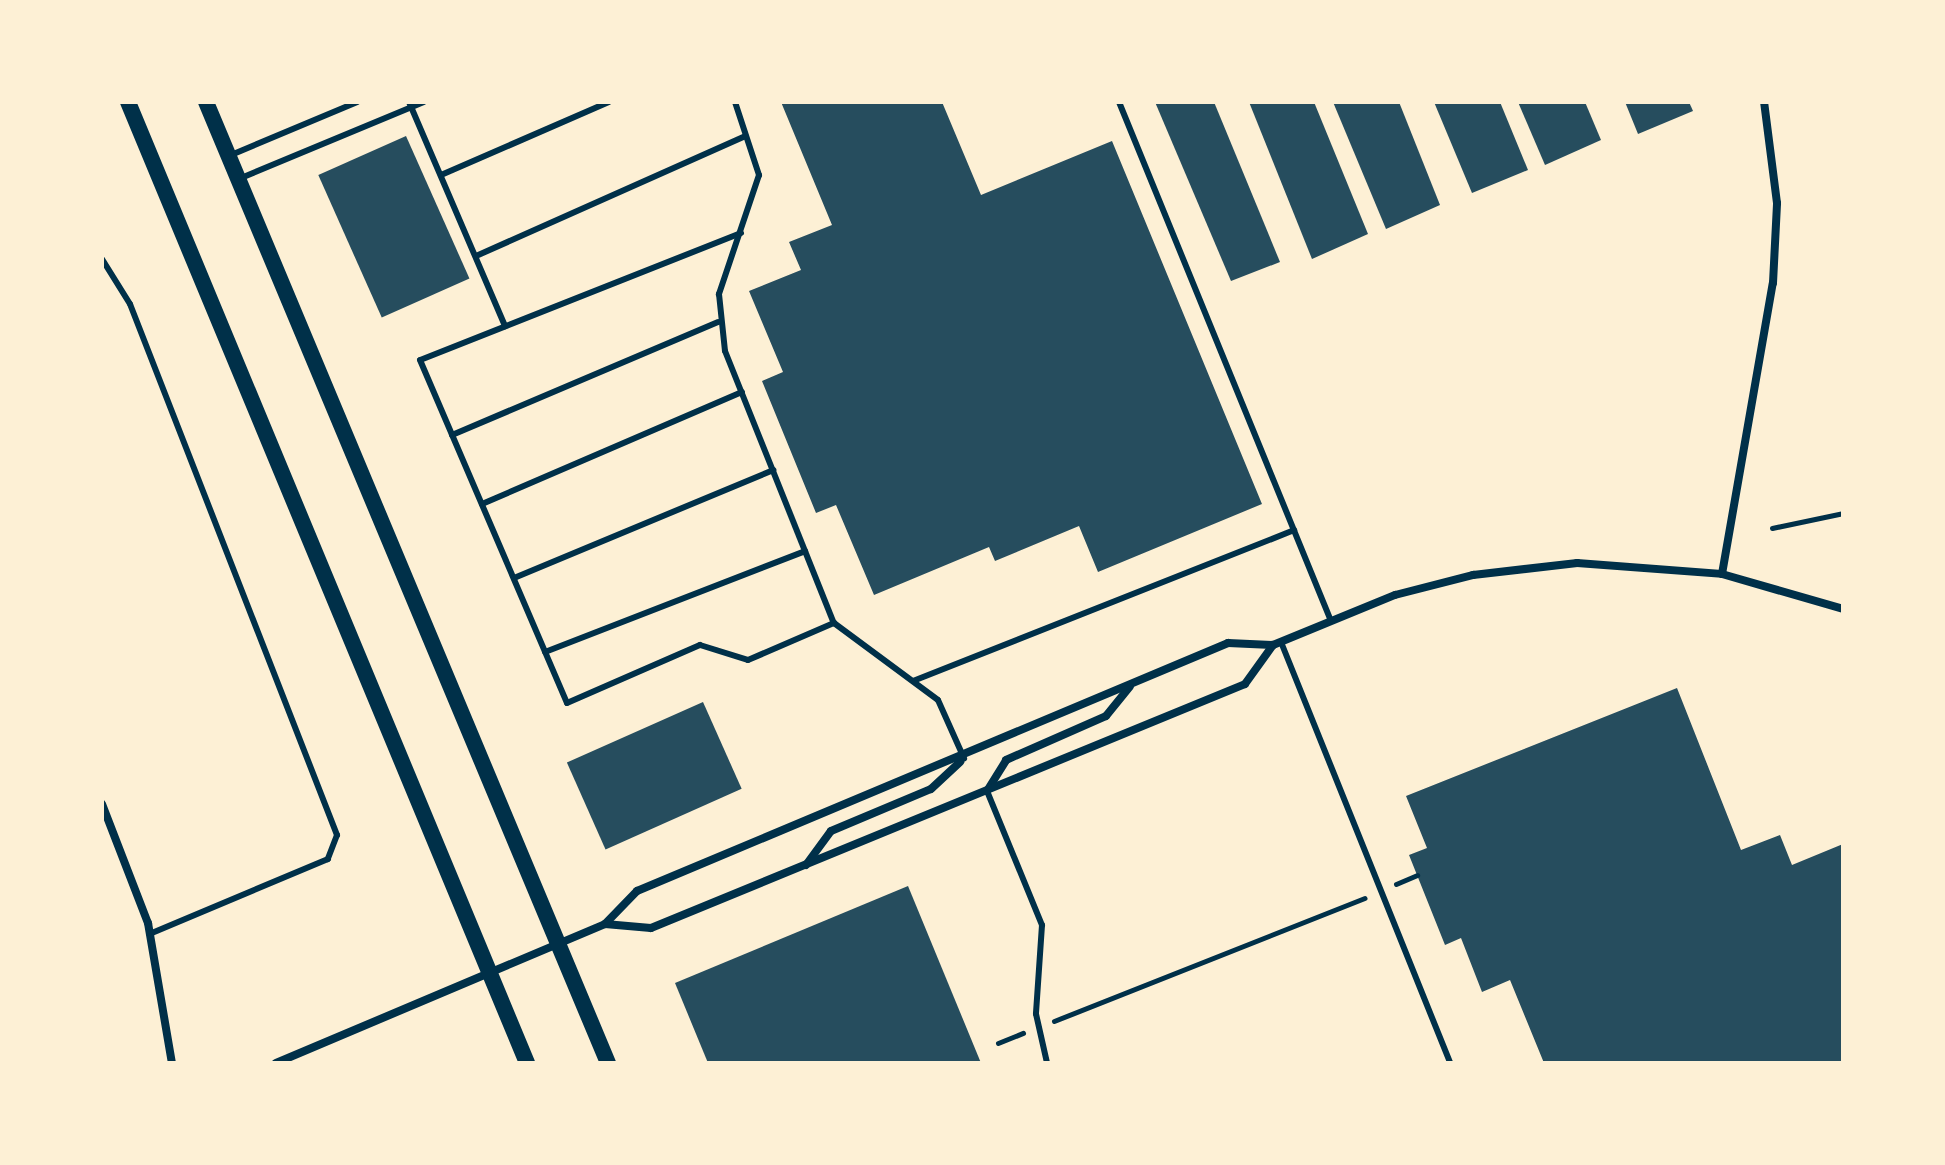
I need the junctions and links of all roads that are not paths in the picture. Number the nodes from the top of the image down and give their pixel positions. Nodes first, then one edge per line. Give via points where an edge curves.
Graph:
1 (128, 102) edge
2 (206, 102) edge
3 (357, 102) edge
4 (424, 102) edge
5 (609, 102) edge
6 (735, 102) edge
7 (1119, 102) edge
8 (1764, 102) edge
9 (410, 104) edge
10 (746, 136) junction
11 (229, 156) junction
12 (441, 175) junction
13 (237, 179) junction
14 (741, 233) junction
15 (476, 256) junction
16 (102, 259) edge
17 (718, 322) junction
18 (505, 326) junction
19 (742, 392) junction
20 (452, 435) junction
21 (773, 470) junction
22 (482, 504) junction
23 (1294, 530) junction
24 (805, 551) junction
25 (1722, 574) junction
26 (514, 578) junction
27 (1843, 609) edge
28 (1331, 621) junction
29 (834, 623) junction
30 (1277, 643) junction
31 (545, 652) junction
32 (913, 681) junction
33 (1130, 686) junction
34 (964, 758) junction
35 (987, 791) junction
36 (102, 804) edge
37 (805, 865) junction
38 (605, 924) junction
39 (150, 934) junction
40 (558, 943) junction
41 (489, 974) junction
42 (172, 1063) edge
43 (276, 1063) edge
44 (527, 1063) edge
45 (608, 1063) edge
46 (1047, 1063) edge
47 (1450, 1063) edge

1 - 41 main road
2 - 11 main road
3 - 11 lane
4 - 9 lane
5 - 12 lane
6 - 10 lane
7 - 23 lane
8 - 25 street via 1777,203 1773,283
9 - 12 lane
9 - 13 lane
10 - 14 lane via 759,175
10 - 15 lane
11 - 13 main road
12 - 15 lane
13 - 40 main road
14 - 17 lane
14 - 18 lane
15 - 18 lane
16 - 39 lane via 130,304 337,835 328,859
17 - 19 lane
17 - 20 lane
18 - 20 lane via 420,360
19 - 21 lane
19 - 22 lane
20 - 22 lane
21 - 24 lane
21 - 26 lane
22 - 26 lane
23 - 28 lane
23 - 32 lane
24 - 29 lane
24 - 31 lane
25 - 27 street
25 - 28 street via 1577,563 1488,573 1395,595
26 - 31 lane
28 - 30 street
29 - 31 lane via 748,660 700,645 567,703
29 - 32 lane
30 - 33 street via 1228,643
30 - 35 street via 1245,684
30 - 47 lane
32 - 34 lane via 938,700
33 - 34 street
33 - 35 street via 1106,716 1006,760
34 - 37 street via 931,789 831,831
34 - 38 street via 637,891
35 - 37 street
35 - 46 lane via 1042,925 1038,1027
36 - 39 street
37 - 38 street via 651,928
38 - 40 street
39 - 42 street
40 - 41 street
40 - 45 main road
41 - 43 street
41 - 44 main road

